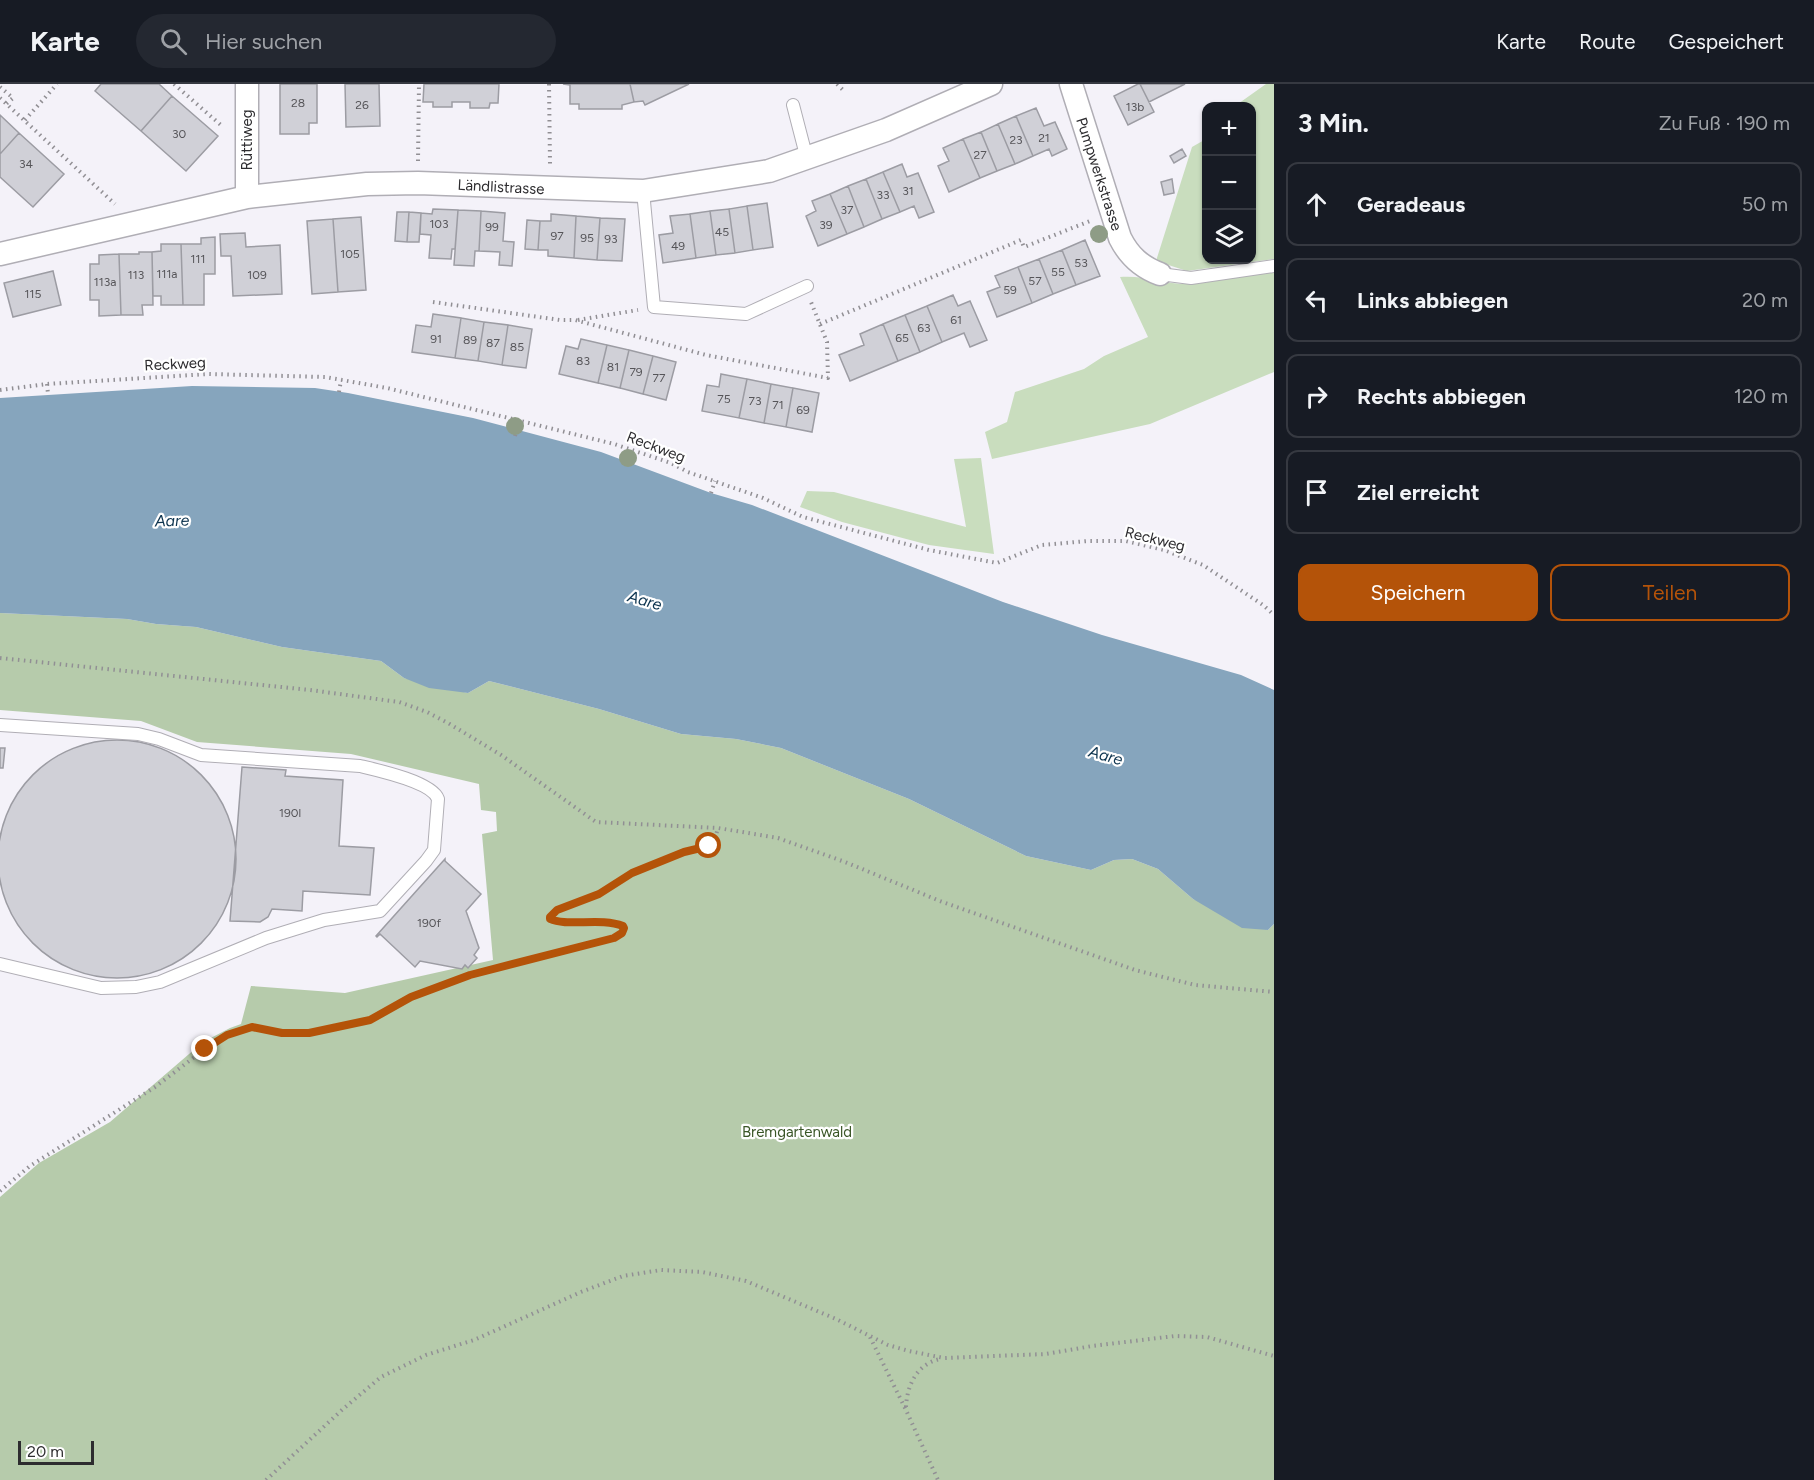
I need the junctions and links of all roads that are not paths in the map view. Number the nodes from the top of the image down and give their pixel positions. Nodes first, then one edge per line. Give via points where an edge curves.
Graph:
1 (247, 84) edge
2 (991, 84) edge
3 (1071, 84) edge
4 (793, 105) dead end
5 (807, 159) junction
6 (643, 191) junction
7 (247, 197) junction
8 (0, 254) edge
9 (1274, 266) edge
10 (1160, 274) joint
11 (806, 287) road end
12 (0, 726) edge
13 (0, 964) edge

1 - 7 street, Rüttiweg
2 - 5 street, Ländlistrasse
3 - 10 street, Pumpwerkstrasse via 1120,238 1135,259
4 - 5 lane
5 - 6 street, Ländlistrasse via 769,171
6 - 7 street, Ländlistrasse via 418,183 367,184
6 - 11 lane via 654,308 746,314
7 - 8 street, Ländlistrasse
9 - 10 lane, Pumpwerkstrasse via 1191,278
12 - 13 lane via 138,734 201,755 360,766 426,788 438,798 434,850 380,911 314,923 266,938 160,982 136,987 90,986

